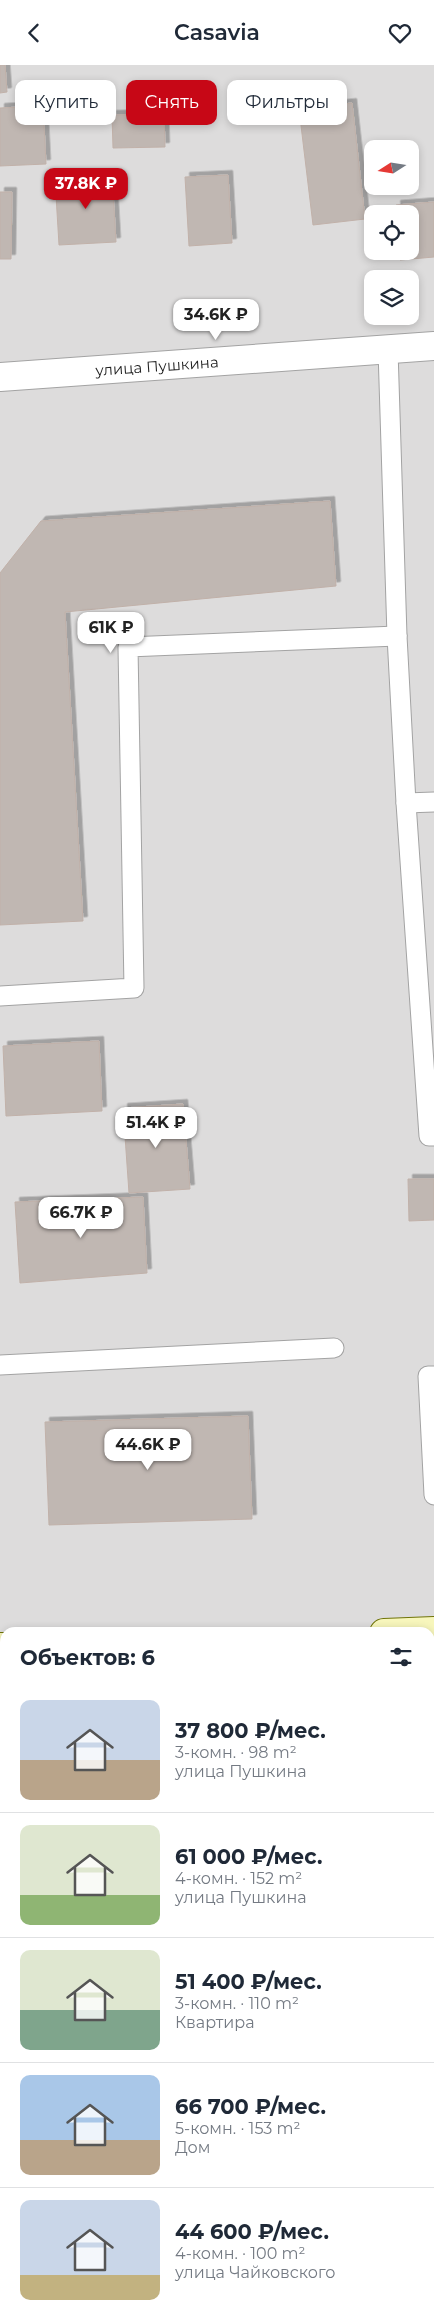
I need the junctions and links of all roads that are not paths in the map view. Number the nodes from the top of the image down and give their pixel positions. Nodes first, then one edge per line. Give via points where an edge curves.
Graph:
1 (434, 346) edge
2 (388, 349) junction
3 (0, 377) edge
4 (397, 636) junction
5 (434, 802) edge
6 (406, 803) junction
7 (0, 996) edge
8 (434, 1136) edge
9 (334, 1348) dead end
10 (0, 1365) edge
11 (434, 1375) edge
12 (434, 1495) edge

1 - 2 street, улица Пушкина
2 - 3 street, улица Пушкина
2 - 4 lane
4 - 6 lane
4 - 7 lane via 128,647 134,988
5 - 6 lane
6 - 8 lane via 429,1136
9 - 10 lane
11 - 12 lane via 428,1376

